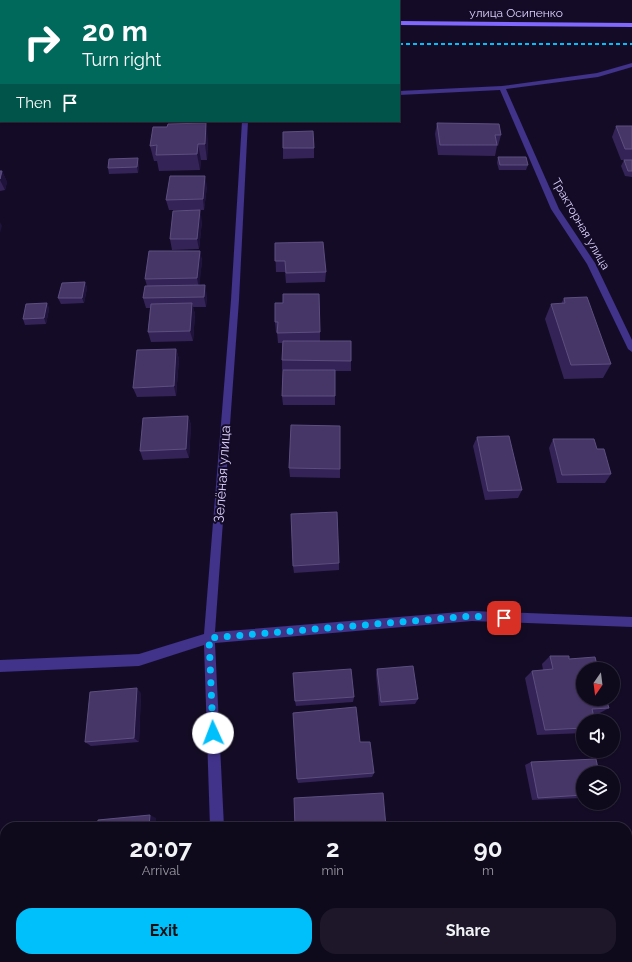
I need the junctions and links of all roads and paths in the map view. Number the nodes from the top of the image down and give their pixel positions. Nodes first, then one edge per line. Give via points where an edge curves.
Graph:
1 (400, 24) edge
2 (632, 25) edge
3 (632, 65) edge
4 (502, 88) junction
5 (400, 92) edge
6 (245, 122) edge
7 (632, 349) edge
8 (632, 622) edge
9 (209, 638) junction
10 (0, 666) edge
11 (217, 822) edge

1 - 2 street, улица Осипенко
3 - 4 street via 598,75
4 - 5 street
4 - 7 street, Тракторная улица via 555,209 591,263
6 - 9 street, Зелёная улица via 235,300
8 - 9 street via 472,616
9 - 10 street via 139,660
9 - 11 street, Зелёная улица

